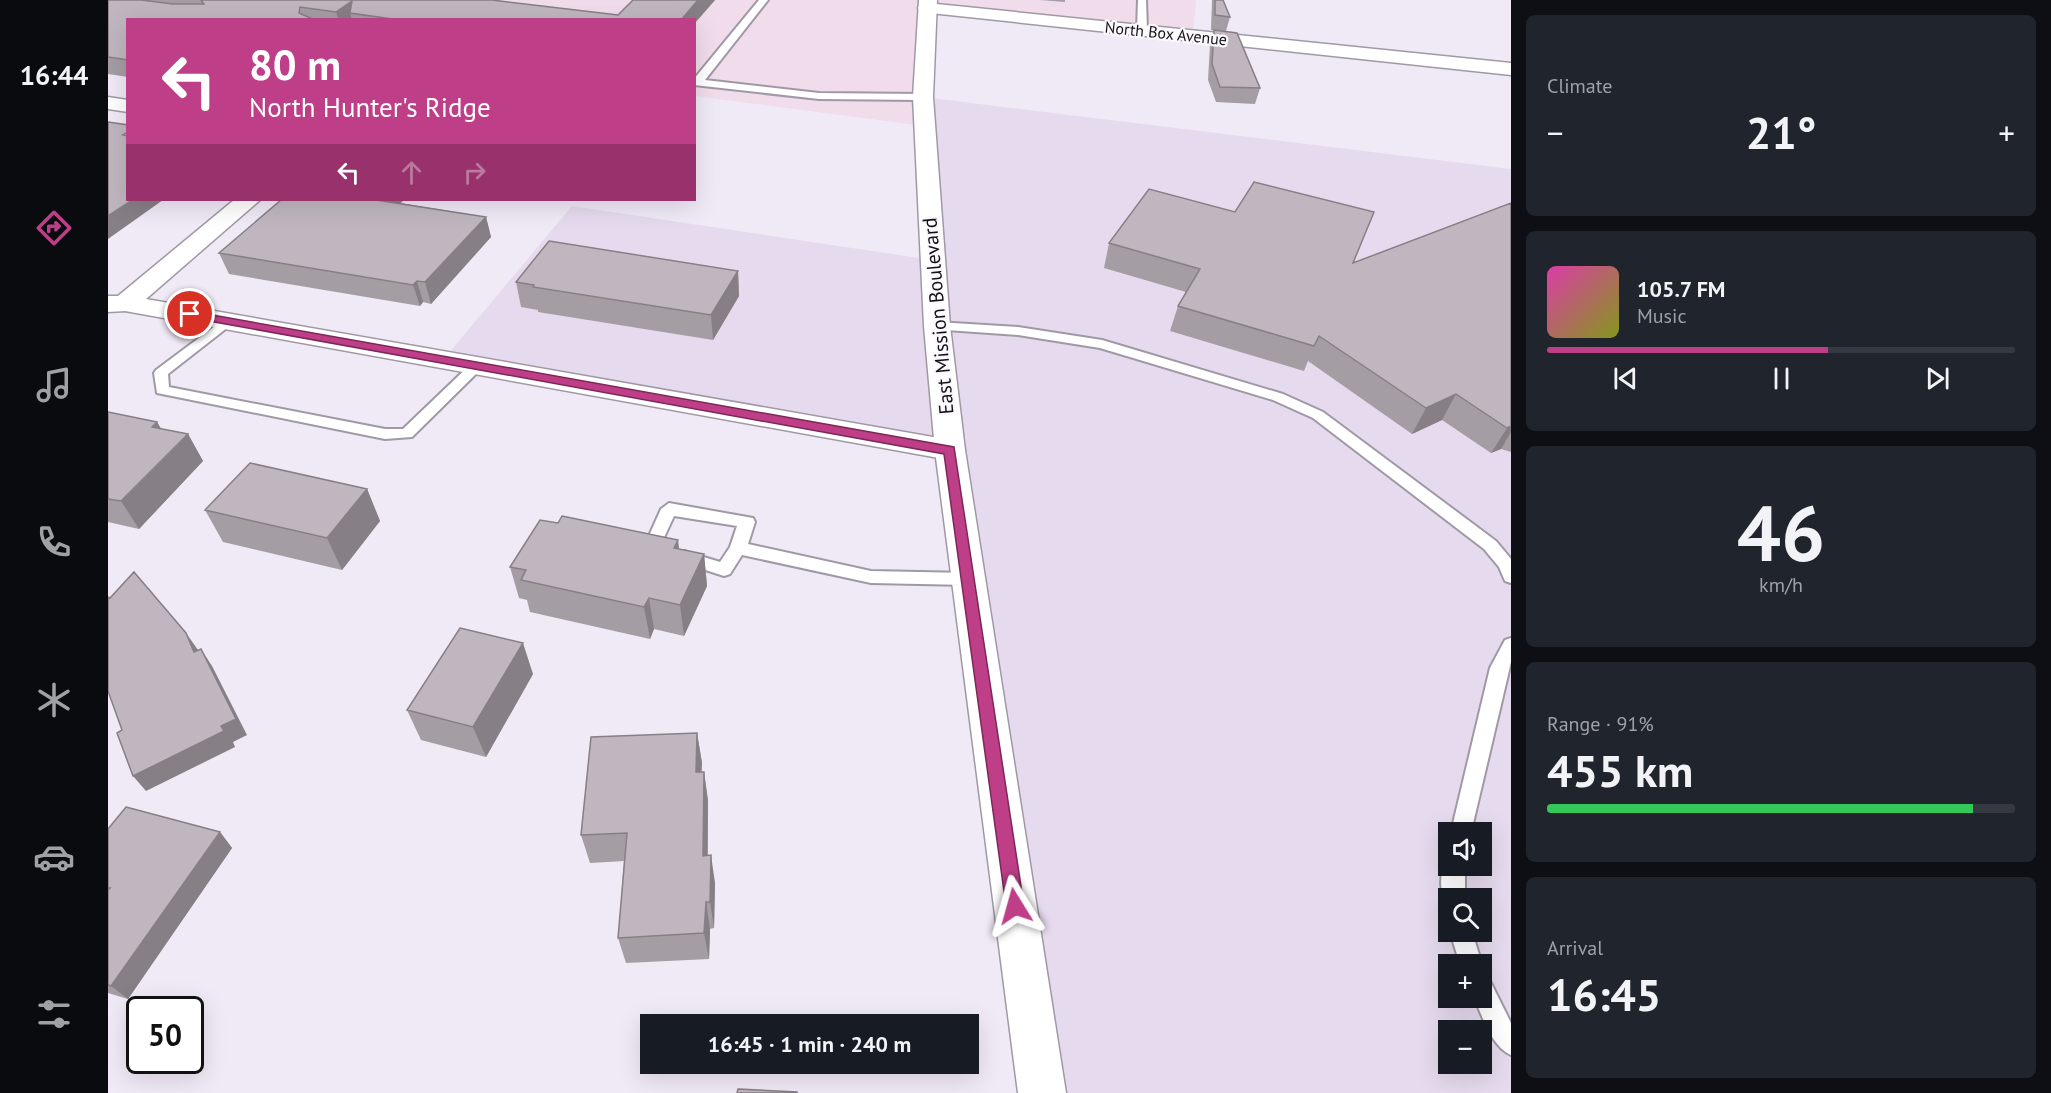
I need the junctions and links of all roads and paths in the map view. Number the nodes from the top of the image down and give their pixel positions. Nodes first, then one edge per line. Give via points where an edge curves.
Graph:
1 (764, 0) edge
2 (1138, 0) edge
3 (1142, 0) edge
4 (925, 2) edge
5 (1142, 30) junction
6 (1511, 69) edge
7 (696, 82) edge
8 (923, 97) junction
9 (108, 103) edge
10 (126, 106) edge
11 (247, 201) edge
12 (117, 304) edge
13 (227, 321) junction
14 (937, 326) junction
15 (477, 366) junction
16 (950, 450) junction
17 (738, 548) junction
18 (1511, 577) edge
19 (968, 579) junction
20 (1511, 645) edge
21 (1463, 822) edge
22 (1491, 1008) edge
23 (1511, 1043) edge
24 (1042, 1093) edge

1 - 7 lane
2 - 3 lane
3 - 5 lane
4 - 5 street, North Box Avenue
4 - 8 street, East Mission Boulevard
5 - 6 street, North Box Avenue
7 - 8 lane via 819,96
8 - 14 street, East Mission Boulevard
9 - 10 street
11 - 12 street
12 - 13 street
13 - 15 street
13 - 15 lane via 161,373 162,390 385,434 407,434
14 - 16 street, East Mission Boulevard
14 - 18 lane via 1018,331 1102,344 1301,406 1490,545
15 - 16 street
16 - 19 street, East Mission Boulevard
17 - 17 lane via 747,522 669,509 652,547 724,570
17 - 19 lane via 871,578
19 - 24 street, East Mission Boulevard
20 - 21 lane via 1499,668
22 - 23 lane

